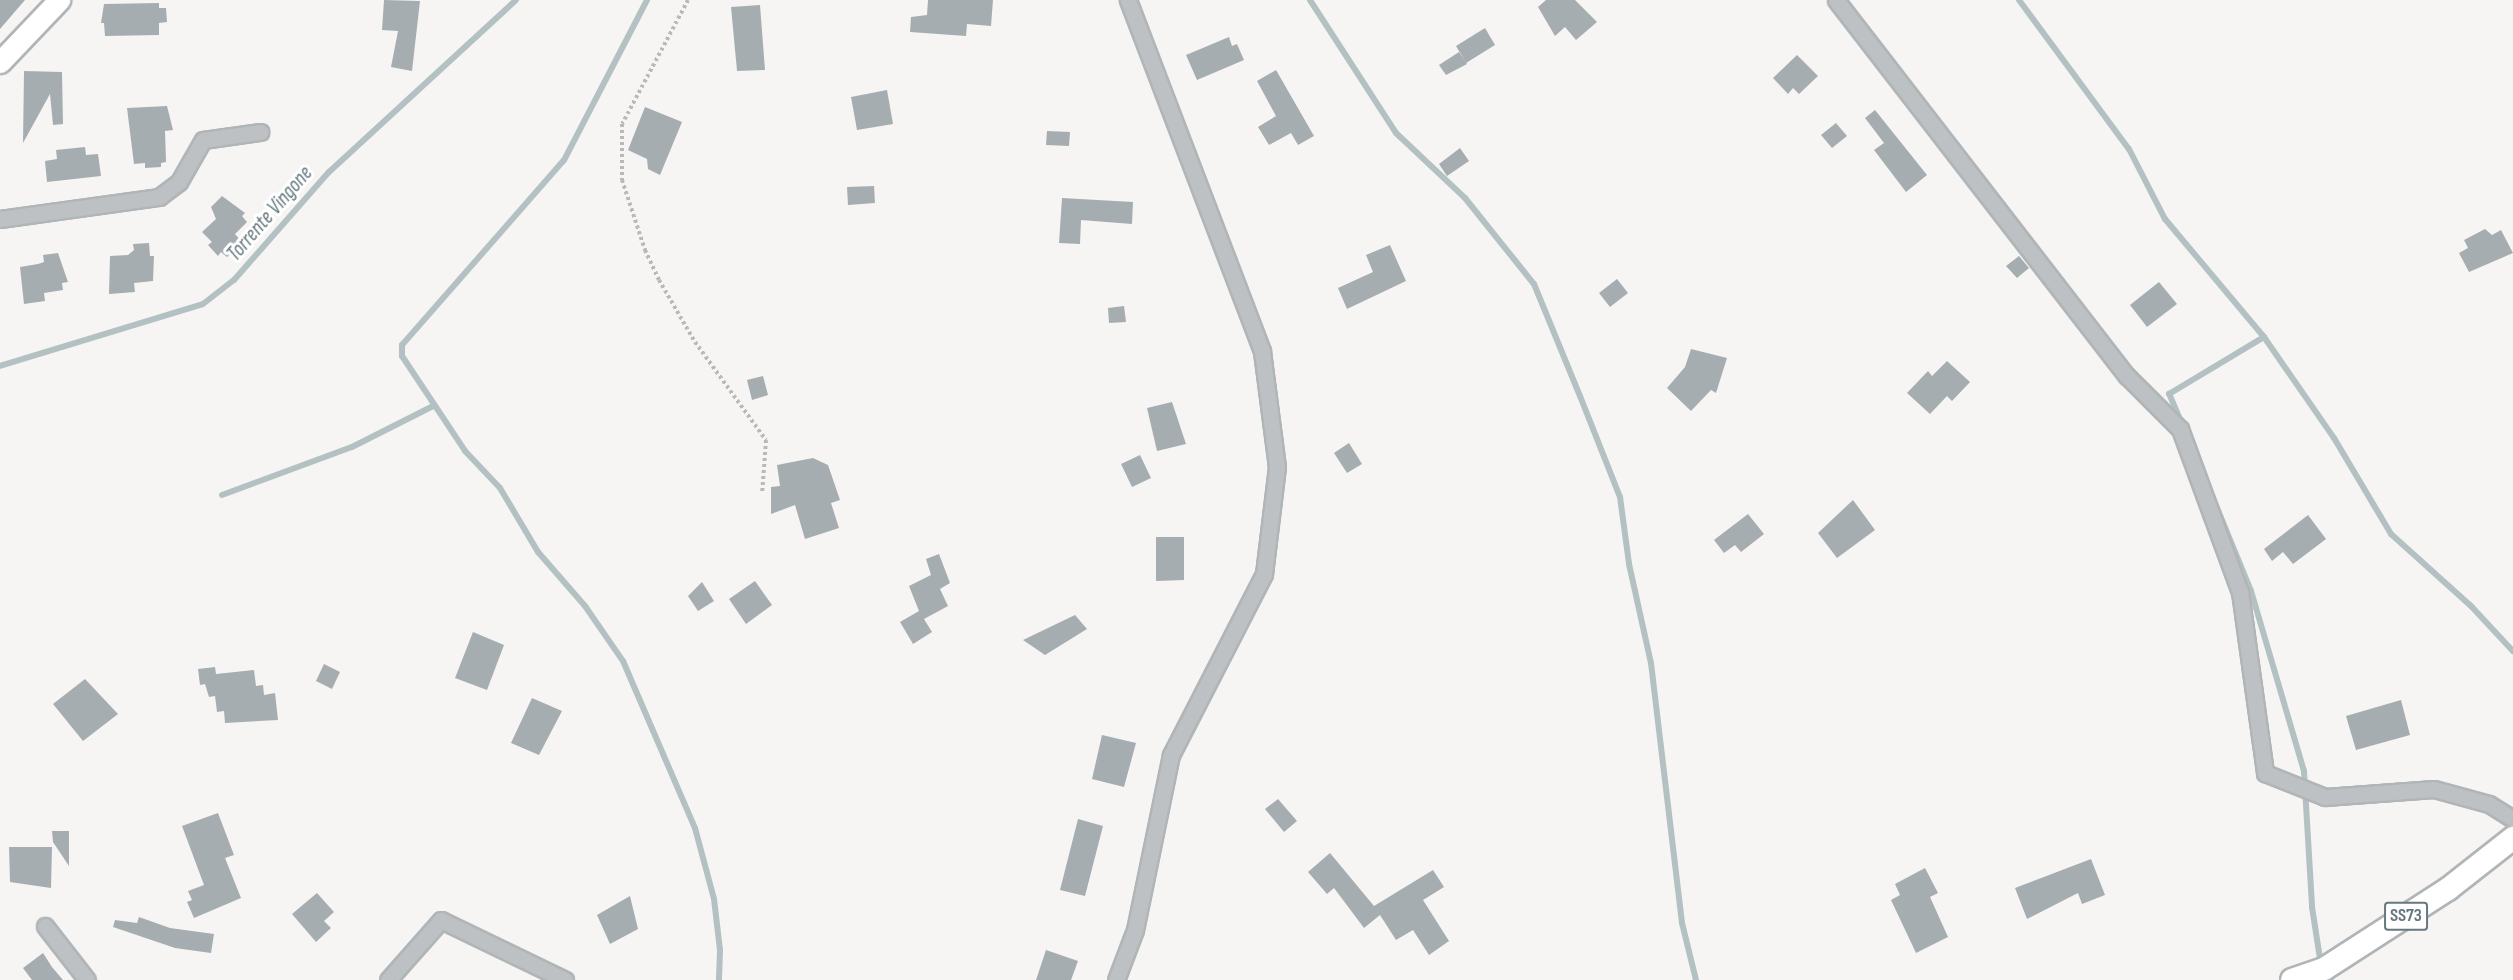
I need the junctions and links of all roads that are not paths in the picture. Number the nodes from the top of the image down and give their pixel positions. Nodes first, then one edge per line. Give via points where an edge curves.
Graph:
1 (59, 0) edge
2 (1128, 0) edge
3 (1836, 0) edge
4 (0, 62) edge
5 (260, 132) dead end
6 (0, 219) edge
7 (2513, 819) edge
8 (2513, 838) edge
9 (45, 926) dead end
10 (87, 980) edge
11 (388, 980) edge
12 (565, 980) edge
13 (1116, 980) edge
14 (2292, 980) edge

1 - 4 street
2 - 13 street via 1262,351 1277,467 1264,574 1171,755 1135,930
3 - 7 street via 2127,376 2180,429 2240,592 2265,773 2325,797 2434,789 2489,804
5 - 6 street via 202,140 179,182 159,197
8 - 14 main road, SS73 via 2448,889 2324,969
9 - 10 street
11 - 12 street via 441,920

